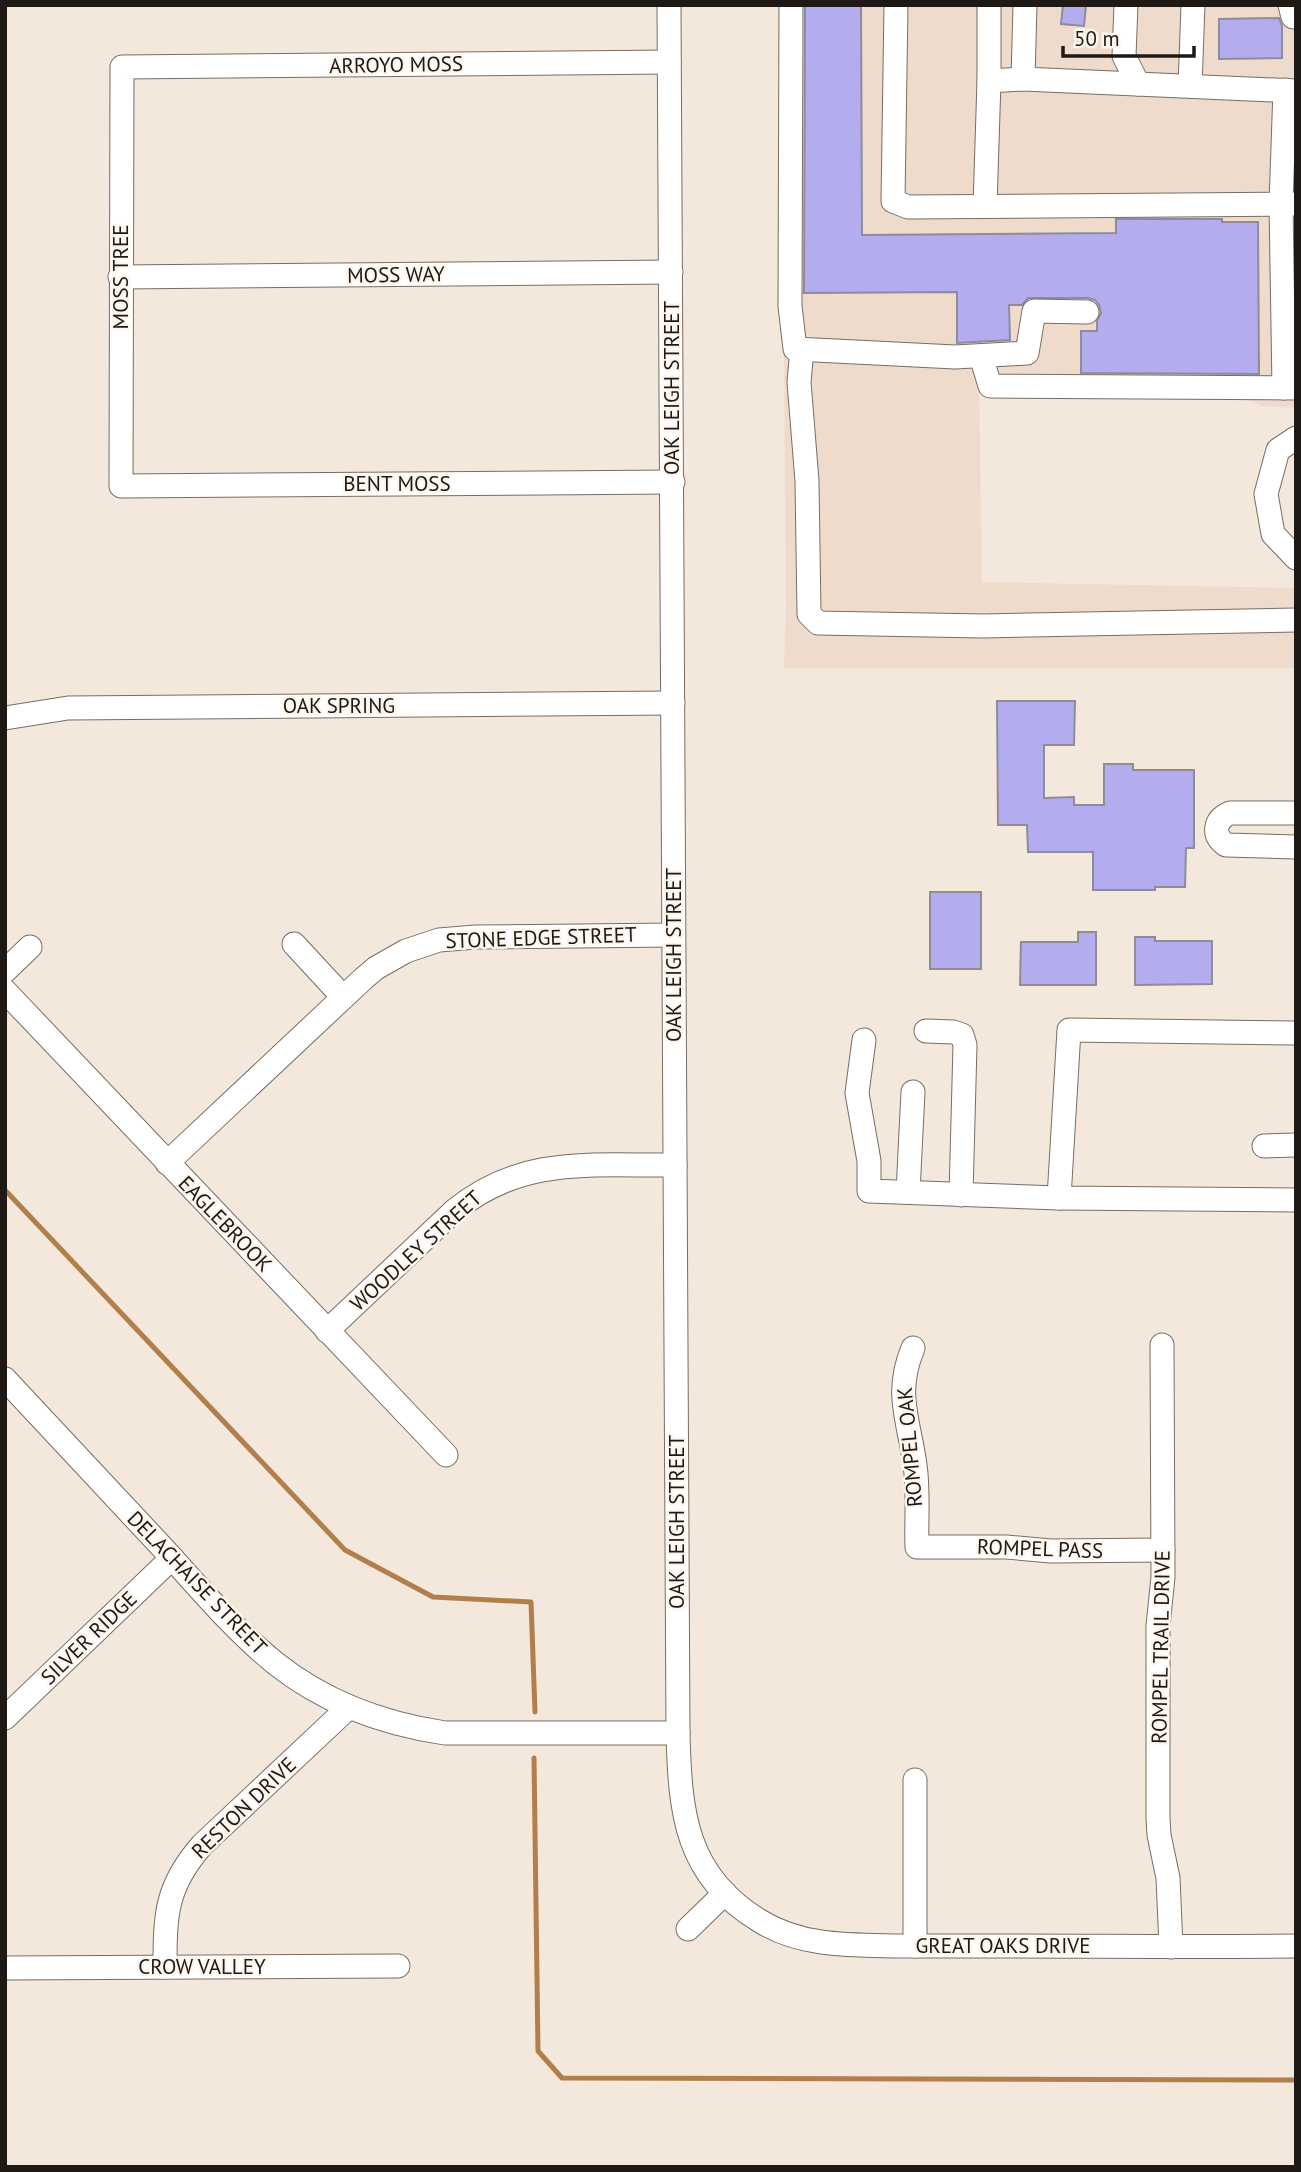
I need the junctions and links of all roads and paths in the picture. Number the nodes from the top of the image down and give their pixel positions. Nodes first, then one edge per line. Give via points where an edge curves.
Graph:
1 (669, 5) edge
2 (791, 5) edge
3 (896, 5) edge
4 (989, 5) edge
5 (1025, 5) edge
6 (1125, 5) edge
7 (1192, 5) edge
8 (1290, 5) edge
9 (1296, 17) edge
10 (669, 62) junction
11 (122, 67) joint
12 (1023, 79) junction
13 (989, 81) junction
14 (1138, 84) junction
15 (1191, 86) junction
16 (1290, 90) edge
17 (1288, 204) edge
18 (985, 206) junction
19 (671, 272) junction
20 (120, 277) junction
21 (1087, 312) dead end
22 (802, 349) junction
23 (981, 356) junction
24 (1290, 388) edge
25 (1287, 444) edge
26 (673, 482) junction
27 (121, 486) joint
28 (1296, 558) edge
29 (1296, 620) edge
30 (673, 703) junction
31 (5, 718) edge
32 (1296, 813) edge
33 (1296, 847) edge
34 (673, 935) junction
35 (294, 944) dead end
36 (30, 947) dead end
37 (5, 971) edge
38 (5, 990) edge
39 (343, 998) junction
40 (926, 1031) dead end
41 (1296, 1033) edge
42 (864, 1040) dead end
43 (913, 1092) dead end
44 (1296, 1145) edge
45 (1264, 1146) dead end
46 (167, 1163) junction
47 (675, 1166) junction
48 (908, 1192) junction
49 (961, 1195) junction
50 (1059, 1198) junction
51 (1296, 1200) edge
52 (327, 1331) junction
53 (1162, 1345) dead end
54 (913, 1348) dead end
55 (7, 1386) edge
56 (446, 1455) dead end
57 (917, 1547) joint
58 (1163, 1550) junction
59 (172, 1558) junction
60 (349, 1707) junction
61 (5, 1718) edge
62 (678, 1733) junction
63 (915, 1780) dead end
64 (725, 1893) junction
65 (688, 1928) dead end
66 (915, 1946) junction
67 (1296, 1946) edge
68 (1171, 1947) junction
69 (398, 1966) dead end
70 (165, 1967) junction
71 (5, 1968) edge

1 - 10 street, OAK LEIGH STREET
2 - 22 street via 790,306 795,349
3 - 18 street via 893,201 908,207
4 - 13 street
5 - 12 street
6 - 14 street via 1125,56
7 - 15 street
8 - 9 street
10 - 11 street, ARROYO MOSS
10 - 19 street, OAK LEIGH STREET
11 - 20 street, MOSS TREE
12 - 13 street
12 - 14 street
13 - 18 street
14 - 15 street
15 - 16 street
16 - 17 street
17 - 18 street
17 - 24 street
19 - 20 street, MOSS WAY
19 - 26 street, OAK LEIGH STREET
20 - 27 street, MOSS TREE
21 - 23 street via 1034,311 1027,353
22 - 23 street
22 - 29 street via 799,382 807,481 809,614 818,623 983,626
23 - 24 street via 989,386
25 - 28 street via 1266,494 1273,534
26 - 27 street, BENT MOSS
26 - 30 street, OAK LEIGH STREET
30 - 31 street, OAK SPRING via 68,708
30 - 34 street, OAK LEIGH STREET
32 - 33 street via 1230,813 1220,818 1216,828 1218,838 1231,847
34 - 39 street, STONE EDGE STREET via 439,940 376,968
34 - 47 street, OAK LEIGH STREET
35 - 39 street
36 - 37 street
38 - 46 street, EAGLEBROOK
39 - 46 street, STONE EDGE STREET
40 - 49 street via 962,1035 965,1045
41 - 50 street via 1069,1030
42 - 48 street via 857,1093 869,1161 869,1191
43 - 48 street
44 - 45 street
46 - 52 street, EAGLEBROOK
47 - 52 street, WOODLEY STREET via 566,1167 499,1182 454,1211
47 - 62 street, OAK LEIGH STREET
48 - 49 street
49 - 50 street
50 - 51 street
52 - 56 street, EAGLEBROOK
53 - 58 street, ROMPEL TRAIL DRIVE
54 - 57 street, ROMPEL OAK via 902,1392 915,1465
55 - 59 street, DELACHAISE STREET
57 - 58 street, ROMPEL PASS
58 - 68 street, ROMPEL TRAIL DRIVE via 1158,1626 1158,1819 1168,1878
59 - 60 street, DELACHAISE STREET via 276,1664
59 - 61 street, SILVER RIDGE
60 - 62 street, DELACHAISE STREET via 413,1728 445,1733
60 - 70 street, RESTON DRIVE via 186,1864 174,1886 165,1922
62 - 64 street, OAK LEIGH STREET via 679,1778 691,1842 706,1871
63 - 66 street
64 - 65 street
64 - 66 street, GREAT OAKS DRIVE via 760,1922 809,1941
66 - 68 street, GREAT OAKS DRIVE
67 - 68 street, GREAT OAKS DRIVE
69 - 70 street, CROW VALLEY
70 - 71 street, CROW VALLEY

